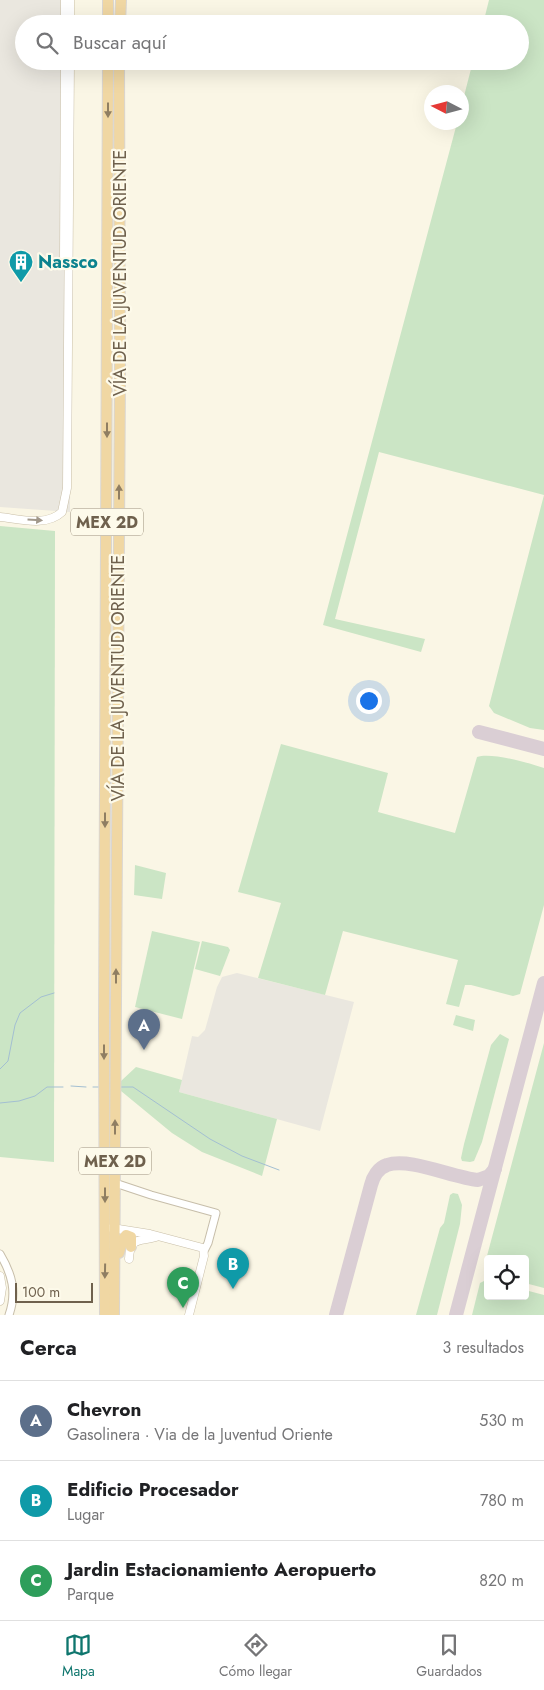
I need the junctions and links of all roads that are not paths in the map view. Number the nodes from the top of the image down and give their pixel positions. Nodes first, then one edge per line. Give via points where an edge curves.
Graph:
1 (65, 0) edge
2 (70, 0) edge
3 (108, 0) edge
4 (121, 0) edge
5 (65, 15) edge
6 (70, 15) edge
7 (108, 15) edge
8 (120, 15) edge
9 (65, 70) edge
10 (70, 70) edge
11 (108, 70) edge
12 (110, 70) edge
13 (118, 70) edge
14 (119, 70) edge
15 (108, 85) junction
16 (119, 85) junction
17 (64, 506) junction
18 (0, 517) edge
19 (115, 1183) junction
20 (111, 1228) junction
21 (158, 1236) junction
22 (204, 1251) junction
23 (0, 1254) edge
24 (125, 1257) junction
25 (0, 1276) edge
26 (0, 1301) edge
27 (188, 1313) edge
28 (9, 1315) edge
29 (105, 1315) edge
30 (114, 1315) edge

1 - 5 main road
2 - 6 main road
3 - 7 highway
4 - 8 highway
9 - 17 main road
10 - 17 main road via 67,488
11 - 15 highway, VÍA DE LA JUVENTUD ORIENTE / MEX 2D
12 - 15 highway
13 - 16 highway
14 - 16 highway, VÍA DE LA JUVENTUD ORIENTE / MEX 2D
15 -> 20 highway, VÍA DE LA JUVENTUD ORIENTE / MEX 2D via 104,1080
19 -> 16 highway, VÍA DE LA JUVENTUD ORIENTE / MEX 2D
18 -> 17 main road via 44,521 57,516
19 - 20 highway, MEX 2D
19 - 22 street via 216,1213
20 - 21 main road
20 - 24 highway, MEX 2D
20 -> 29 highway, MEX 2D
21 - 22 main road
21 - 24 main road via 139,1239
22 - 27 main road
23 - 28 street via 11,1274 14,1289
24 - 30 highway, MEX 2D
25 - 26 main road

